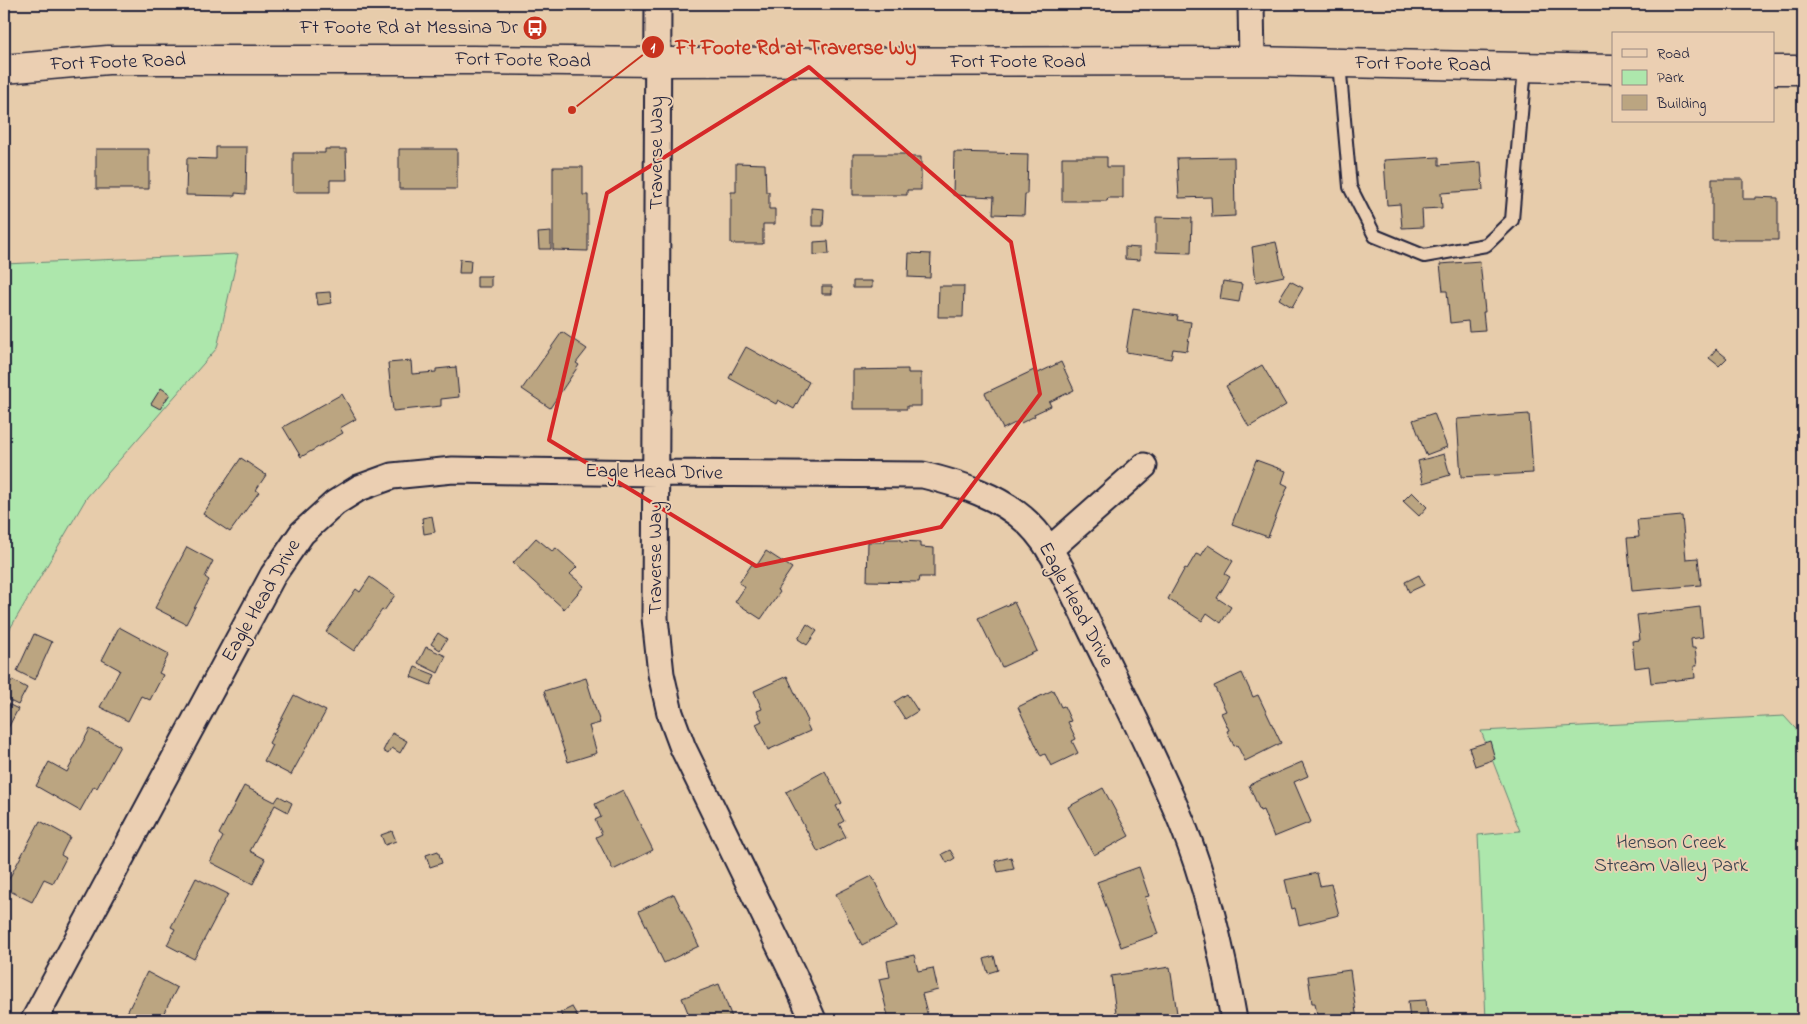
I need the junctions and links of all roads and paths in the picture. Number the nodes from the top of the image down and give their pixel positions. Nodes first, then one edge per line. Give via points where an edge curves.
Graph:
1 (658, 4) edge
2 (1251, 4) edge
3 (1252, 61) junction
4 (658, 62) junction
5 (1339, 63) junction
6 (1525, 67) junction
7 (4, 69) edge
8 (1612, 69) edge
9 (1774, 70) edge
10 (1803, 70) edge
11 (1144, 466) dead end
12 (657, 474) junction
13 (1049, 550) junction
14 (34, 1020) edge
15 (813, 1020) edge
16 (1234, 1020) edge

1 - 4 street, Traverse Way
2 - 3 street
3 - 4 street, Fort Foote Road
3 - 5 street, Fort Foote Road
4 - 7 street, Fort Foote Road via 108,60
4 - 12 street, Traverse Way
5 - 6 street, Fort Foote Road
5 - 6 lane via 1350,187 1375,236 1424,256 1486,245 1512,220
6 - 8 street, Fort Foote Road
9 - 10 street
11 - 13 street
12 - 13 street, Eagle Head Drive via 923,475 1003,504 1029,524
12 - 14 street, Eagle Head Drive via 453,470 392,476 359,488 335,503 302,533 273,575
12 - 15 street, Traverse Way via 655,618 661,674 670,713 683,748
13 - 16 street, Eagle Head Drive via 1125,698 1182,824 1219,944

